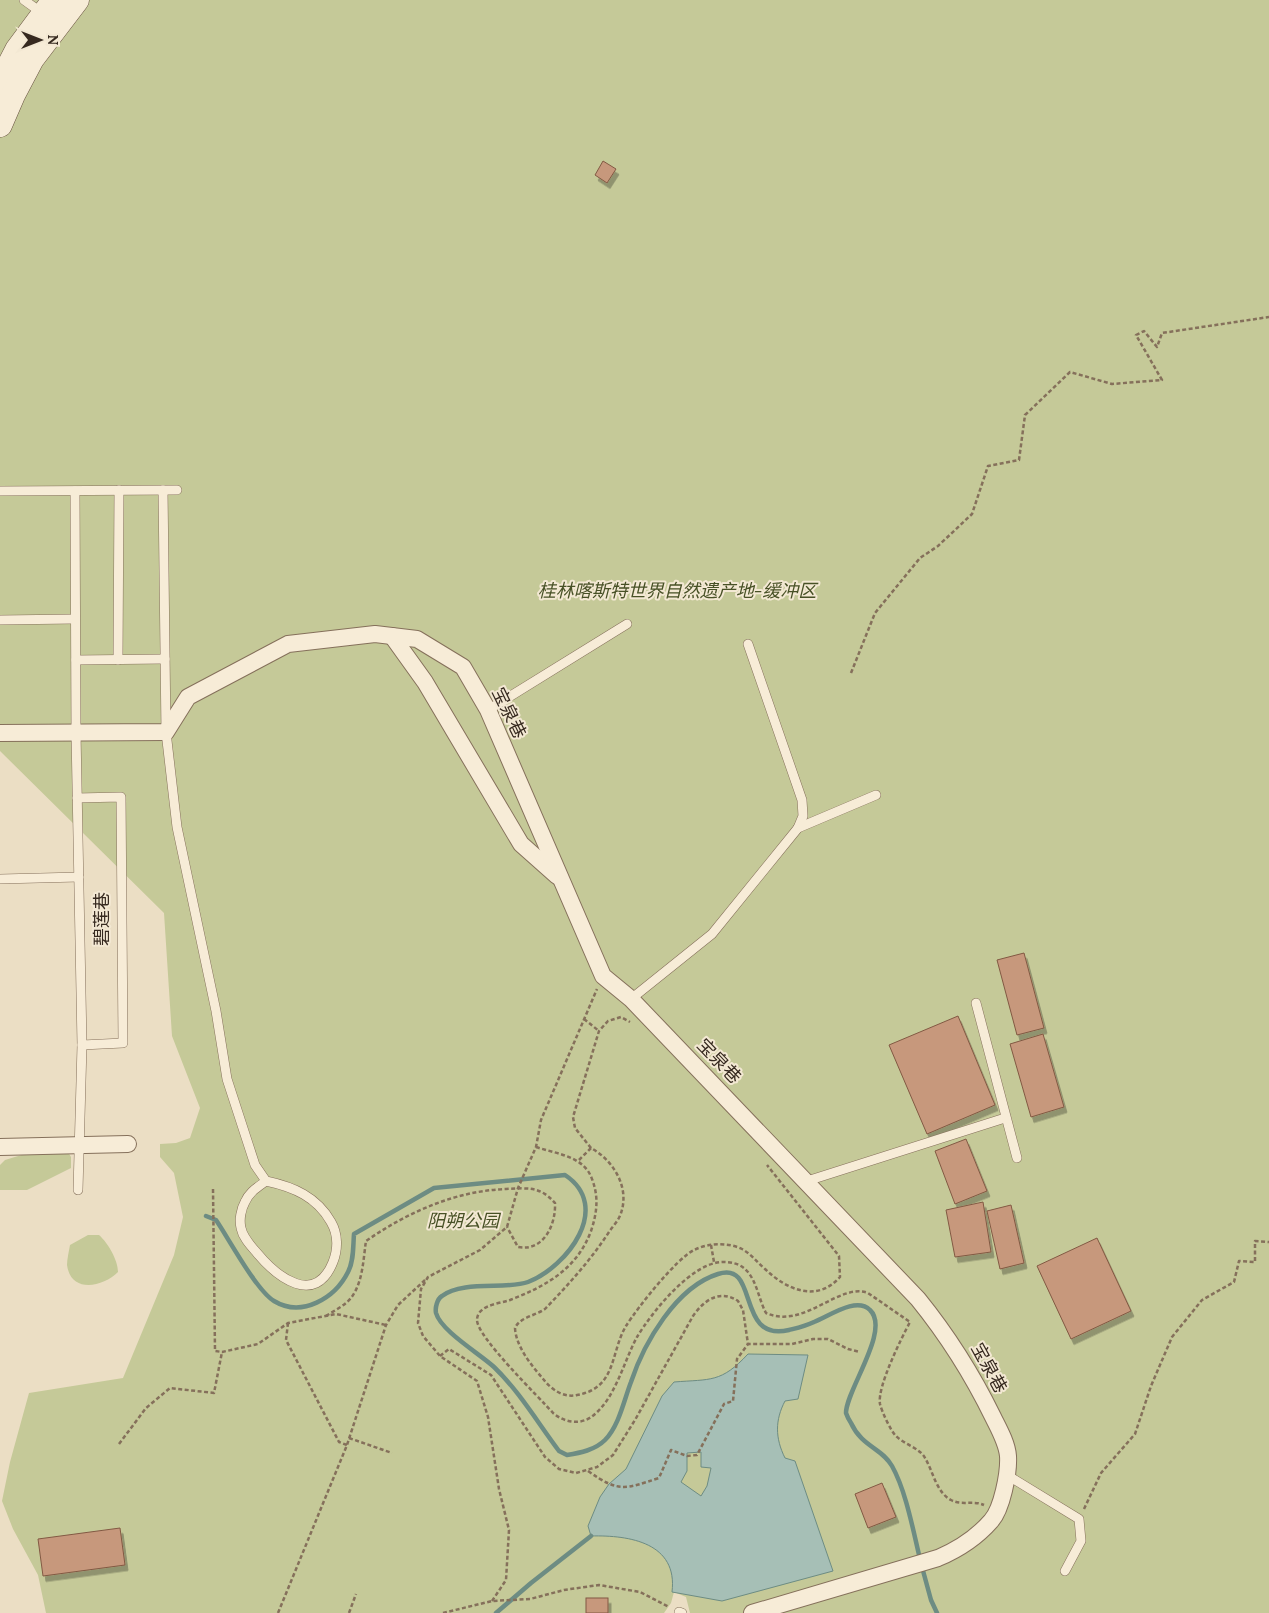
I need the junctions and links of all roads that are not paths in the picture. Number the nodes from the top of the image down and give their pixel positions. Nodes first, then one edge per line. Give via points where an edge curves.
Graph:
1 (24, 0) edge
2 (77, 0) edge
3 (48, 7) edge
4 (0, 83) edge
5 (0, 125) edge
6 (119, 490) junction
7 (163, 490) junction
8 (177, 490) dead end
9 (0, 491) edge
10 (75, 491) junction
11 (75, 619) junction
12 (0, 620) edge
13 (626, 624) dead end
14 (392, 636) junction
15 (748, 644) dead end
16 (165, 659) junction
17 (76, 660) junction
18 (118, 660) junction
19 (488, 710) junction
20 (166, 732) junction
21 (0, 733) edge
22 (76, 733) junction
23 (876, 795) dead end
24 (77, 798) junction
25 (798, 828) junction
26 (79, 877) junction
27 (0, 879) edge
28 (561, 880) junction
29 (631, 999) junction
30 (976, 1003) dead end
31 (82, 1045) junction
32 (1005, 1118) junction
33 (128, 1144) dead end
34 (80, 1146) junction
35 (0, 1147) edge
36 (1017, 1158) dead end
37 (266, 1181) junction
38 (807, 1181) junction
39 (78, 1190) dead end
40 (1007, 1475) junction
41 (1065, 1571) dead end
42 (752, 1613) edge

1 - 3 lane
2 - 5 main road via 32,59
3 - 4 main road via 17,50
6 - 7 lane
6 - 10 lane
6 - 18 lane
7 - 8 lane
7 - 16 lane
9 - 10 lane
10 - 11 lane, 碧莲巷
11 - 12 lane
11 - 17 lane, 碧莲巷
13 - 19 lane
14 - 19 street, 宝泉巷 via 417,639 462,667
14 - 20 street, 宝泉巷 via 376,634 288,644 188,697
14 - 28 street via 425,682 521,844
15 - 25 lane via 802,800 803,816
16 - 18 lane
16 - 20 lane
17 - 18 lane
17 - 22 lane, 碧莲巷
19 - 28 street, 宝泉巷
20 - 22 street
20 - 37 lane via 177,827 227,1079 255,1165
21 - 22 street
22 - 24 lane, 碧莲巷
23 - 25 lane
24 - 26 lane, 碧莲巷
24 - 31 lane, 碧莲巷 via 121,797 123,1043
25 - 29 lane via 712,934
26 - 27 lane
26 - 31 lane, 碧莲巷
28 - 29 street, 宝泉巷 via 603,976
29 - 38 street, 宝泉巷
30 - 32 lane
31 - 34 lane, 碧莲巷
32 - 36 lane
32 - 38 lane
33 - 34 street
34 - 35 street
34 - 39 lane, 碧莲巷
37 - 37 lane via 244,1203 241,1228 247,1242 283,1279 300,1285 320,1281 332,1265 336,1252 334,1226 312,1199 283,1184
38 - 40 street, 宝泉巷 via 918,1298 944,1331 976,1381 1004,1439 1008,1455
40 - 41 lane via 1078,1519 1081,1542
40 - 42 street, 宝泉巷 via 994,1516 955,1550

